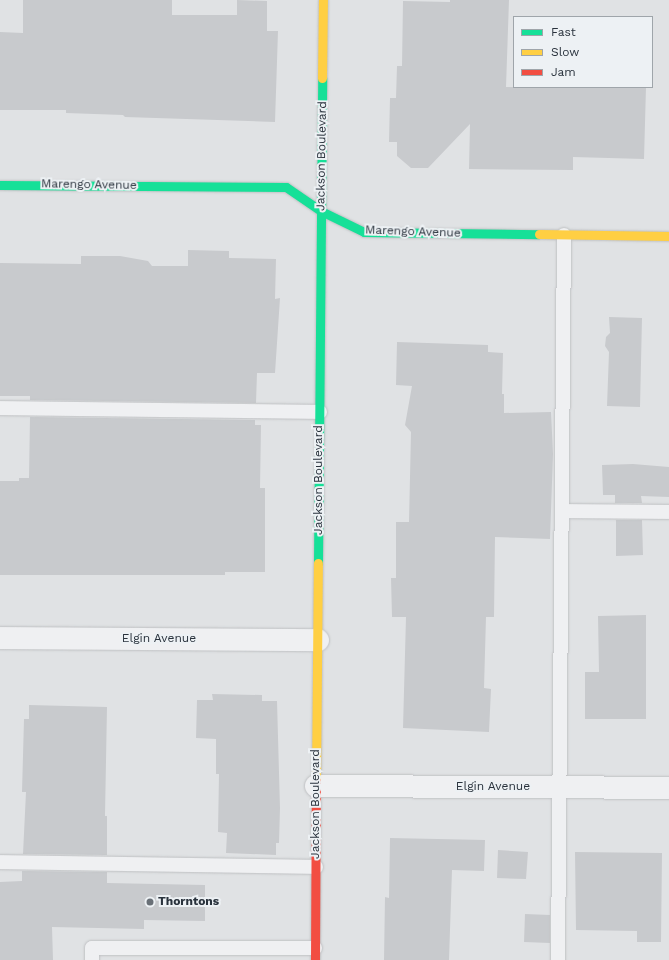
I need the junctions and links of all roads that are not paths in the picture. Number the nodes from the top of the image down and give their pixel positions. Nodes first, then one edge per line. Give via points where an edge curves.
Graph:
1 (323, 0) edge
2 (0, 185) edge
3 (321, 210) junction
4 (564, 235) junction
5 (669, 236) edge
6 (0, 408) edge
7 (320, 412) junction
8 (562, 511) junction
9 (669, 512) edge
10 (0, 638) edge
11 (318, 640) junction
12 (316, 786) junction
13 (560, 788) junction
14 (669, 788) edge
15 (0, 862) edge
16 (316, 867) junction
17 (315, 954) edge
18 (92, 960) edge
19 (558, 960) edge

1 - 3 street, Jackson Boulevard
2 - 3 street, Marengo Avenue via 286,187
3 - 4 street, Marengo Avenue via 364,232
3 - 7 street, Jackson Boulevard
4 - 5 street, Marengo Avenue
4 - 8 lane
6 - 7 lane
7 - 11 street, Jackson Boulevard
8 - 9 lane
8 - 13 lane
10 - 11 street, Elgin Avenue
11 - 12 street, Jackson Boulevard
12 - 13 street, Elgin Avenue
12 - 16 street, Jackson Boulevard
13 - 14 street, Elgin Avenue
13 - 19 lane
15 - 16 lane
16 - 17 street, Jackson Boulevard
17 - 18 lane via 92,948

